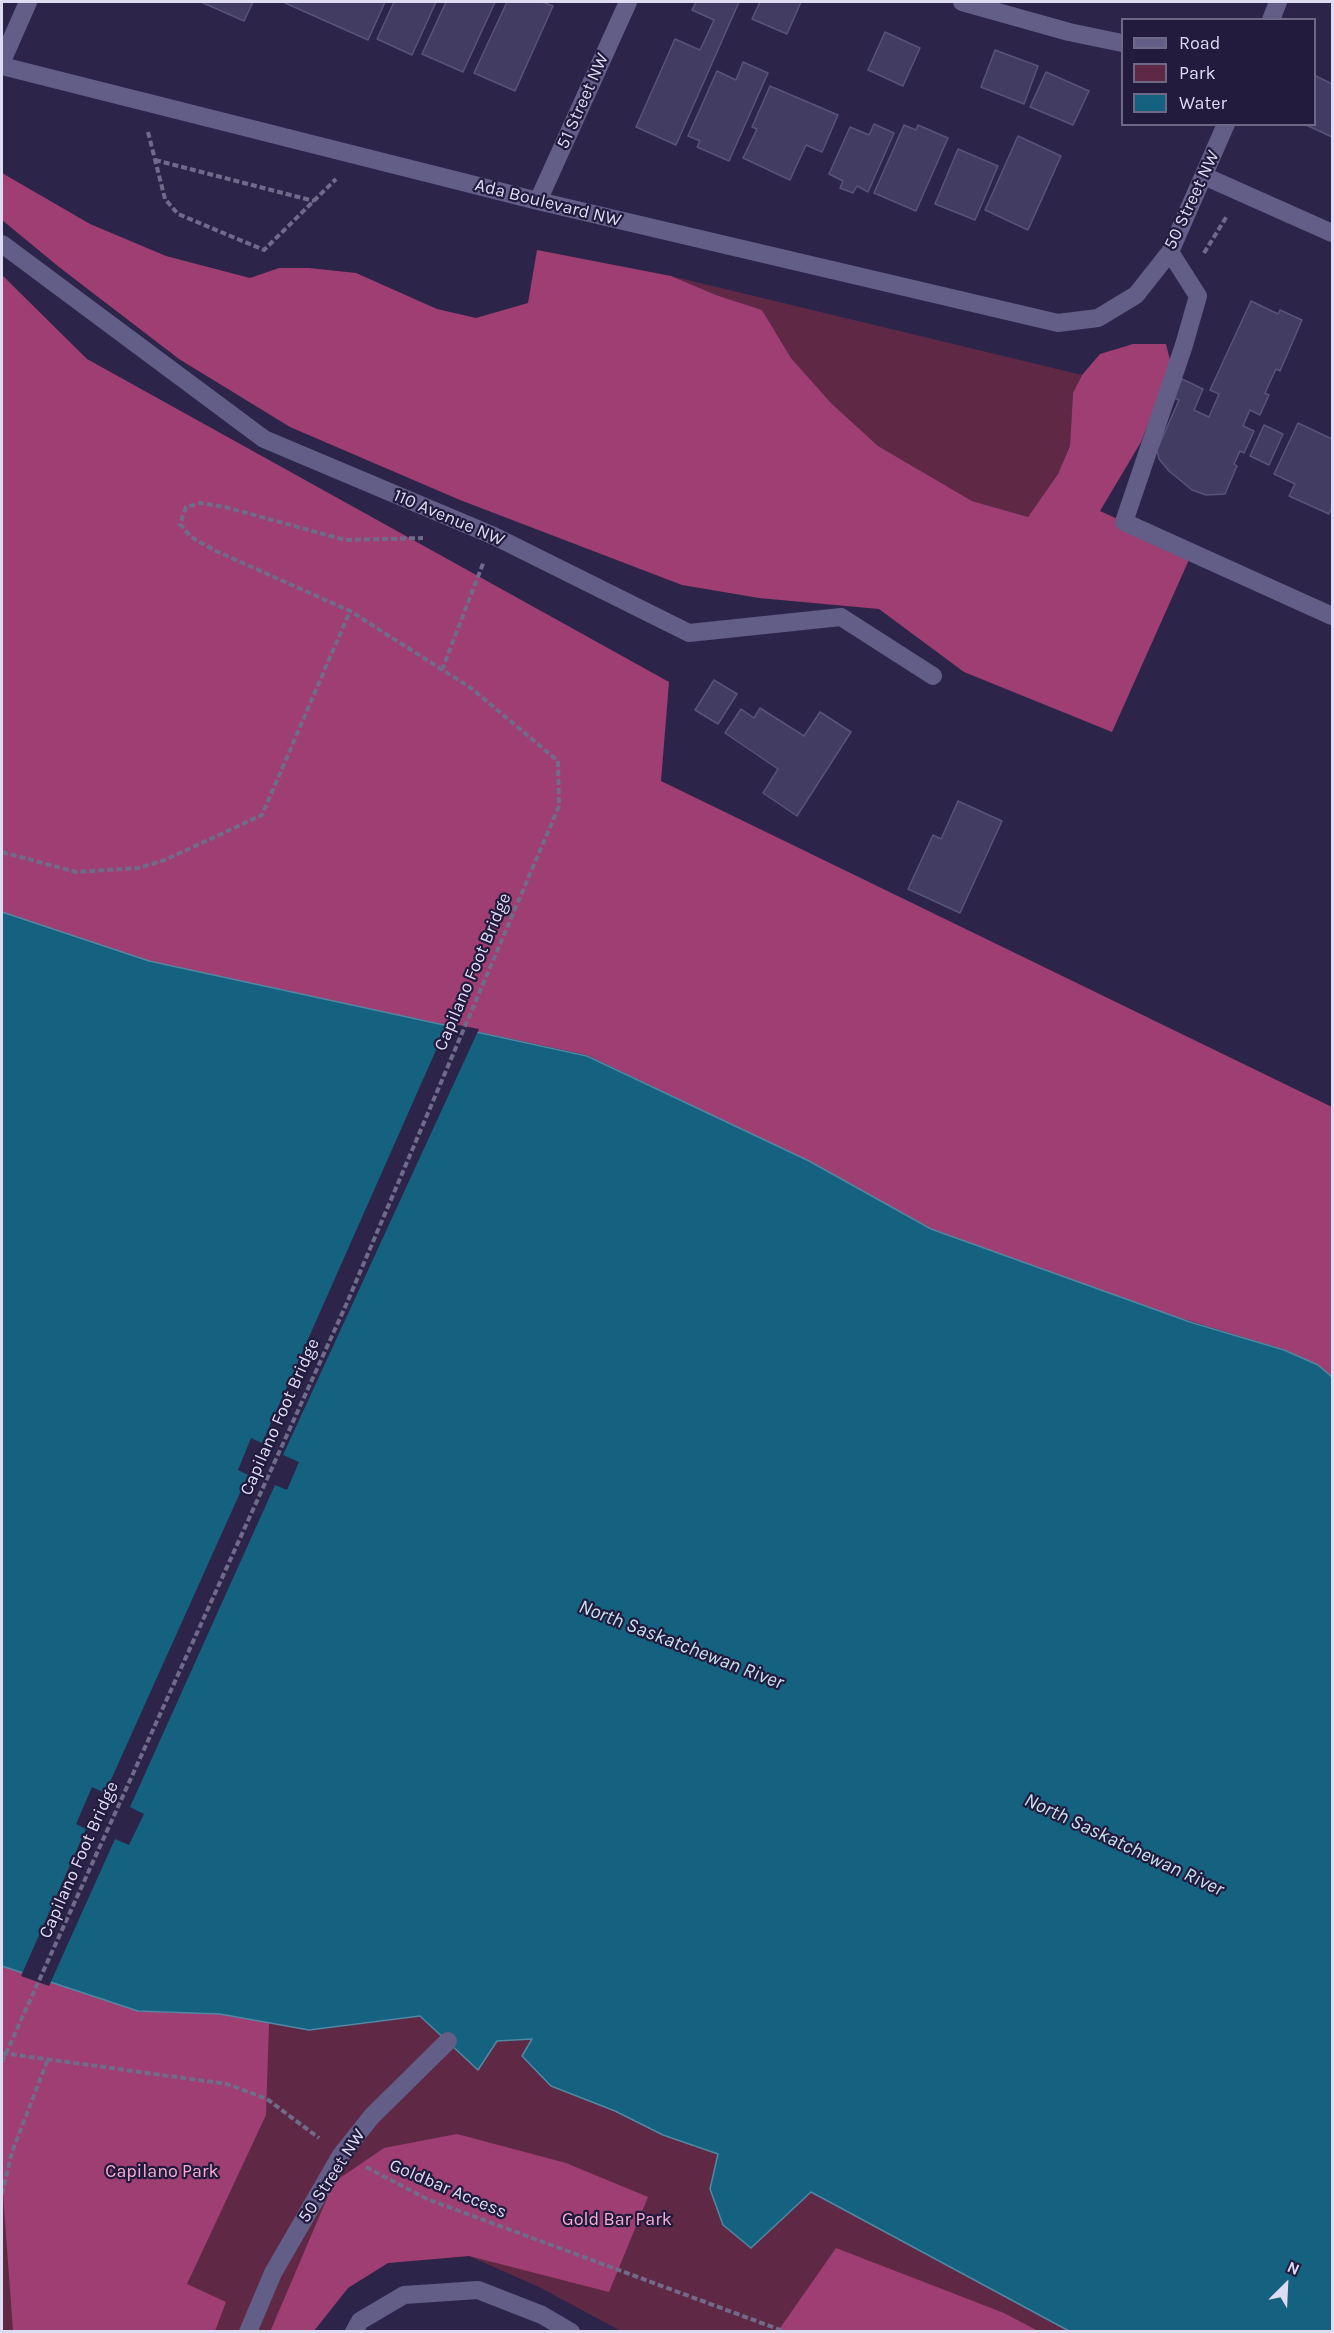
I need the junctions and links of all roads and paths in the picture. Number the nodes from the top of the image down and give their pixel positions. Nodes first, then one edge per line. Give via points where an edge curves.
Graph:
1 (27, 2) edge
2 (628, 2) edge
3 (962, 2) edge
4 (1278, 2) edge
5 (1271, 18) edge
6 (1121, 43) edge
7 (2, 64) edge
8 (142, 102) junction
9 (1225, 126) edge
10 (357, 156) junction
11 (155, 160) junction
12 (1204, 176) junction
13 (314, 201) junction
14 (538, 201) junction
15 (1332, 233) edge
16 (2, 244) edge
17 (1170, 252) junction
18 (1098, 318) joint
19 (494, 536) junction
20 (434, 538) dead end
21 (350, 611) junction
22 (1332, 616) edge
23 (442, 670) junction
24 (933, 676) dead end
25 (2, 852) edge
26 (448, 2042) dead end
27 (2, 2053) edge
28 (48, 2059) junction
29 (2, 2062) edge
30 (341, 2155) junction
31 (2, 2194) edge
32 (248, 2331) edge
33 (354, 2331) edge
34 (571, 2331) edge
35 (786, 2331) edge

1 - 7 street
2 - 14 street, 51 Street NW
3 - 6 street
4 - 5 street
7 - 8 street, Ada Boulevard NW
8 - 10 street, Ada Boulevard NW
8 - 11 path
9 - 12 street, 50 Street NW
10 - 13 path
10 - 14 street, Ada Boulevard NW
11 - 13 path
11 - 13 path via 165,199 178,214 264,250
12 - 15 street
12 - 17 street, 50 Street NW
14 - 18 street, Ada Boulevard NW via 1058,323
16 - 19 street, 110 Avenue NW via 264,439
17 - 18 street, 50 Street NW via 1136,295
17 - 22 street via 1198,296 1124,522
19 - 23 path
19 - 24 street, 110 Avenue NW via 689,633 841,617
20 - 21 path via 345,540 225,507 200,503 186,507 180,524 191,537
21 - 23 path
21 - 25 path via 262,815 165,860 138,868 76,872
23 - 29 path, Capilano Foot Bridge via 471,688 553,754 560,776 559,806 346,1305
26 - 30 street, 50 Street NW via 372,2116
27 - 28 path, Goldbar Access
28 - 30 path, Goldbar Access via 227,2084 267,2099
28 - 31 path via 12,2152
30 - 32 street, 50 Street NW via 273,2272
30 - 35 path, Goldbar Access via 428,2199
33 - 34 street via 360,2321 404,2295 478,2290

